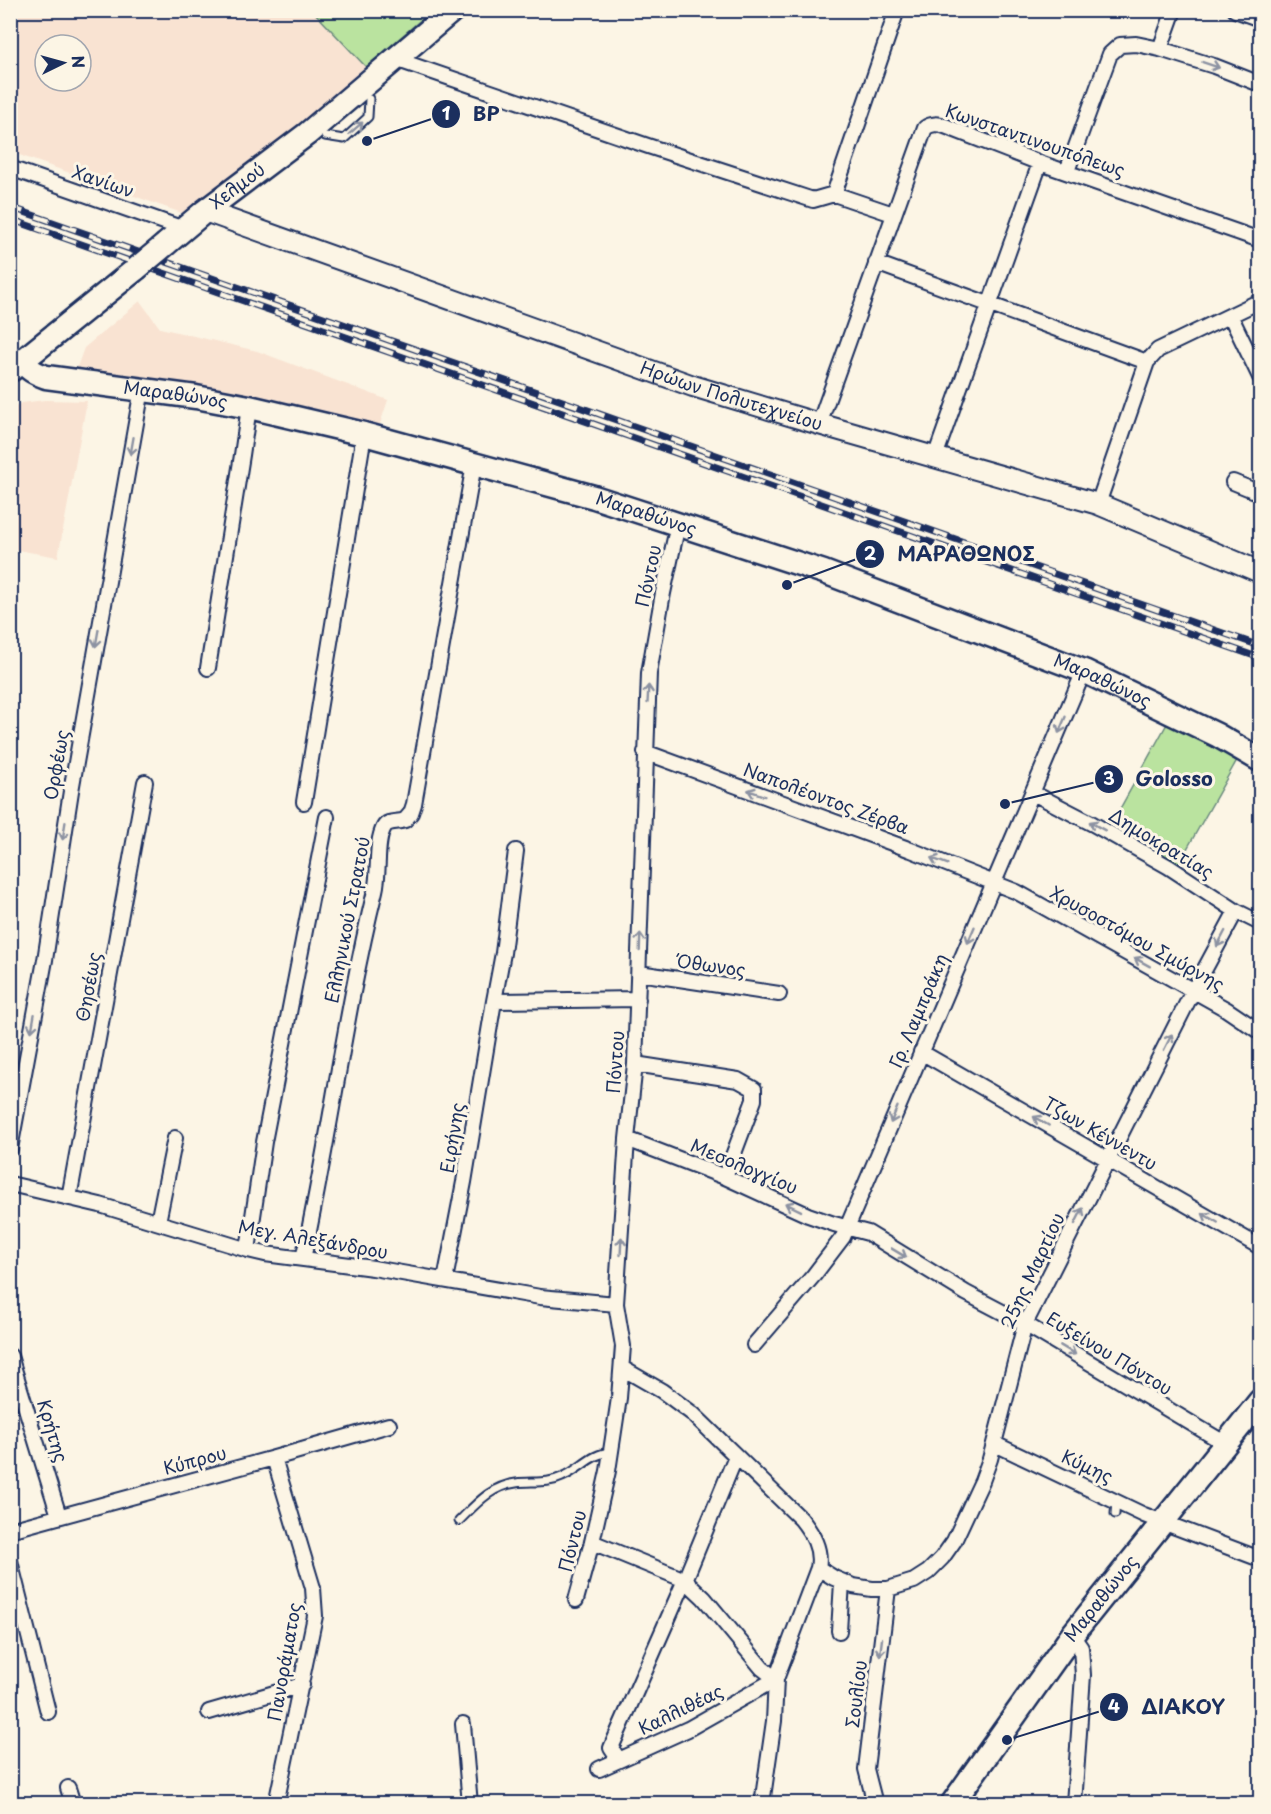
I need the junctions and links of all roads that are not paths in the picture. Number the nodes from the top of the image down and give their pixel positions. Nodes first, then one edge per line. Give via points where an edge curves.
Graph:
1 (453, 10) edge
2 (897, 10) edge
3 (1174, 10) edge
4 (1235, 10) edge
5 (1260, 19) edge
6 (1160, 49) junction
7 (395, 59) junction
8 (1260, 84) edge
9 (369, 99) dead end
10 (325, 136) dead end
11 (1040, 163) junction
12 (10, 168) edge
13 (1067, 171) junction
14 (834, 194) junction
15 (205, 211) junction
16 (893, 214) junction
17 (184, 229) junction
18 (1260, 240) edge
19 (876, 263) junction
20 (1260, 301) edge
21 (990, 304) junction
22 (1231, 317) junction
23 (1148, 362) junction
24 (16, 366) edge
25 (1260, 377) edge
26 (142, 389) junction
27 (249, 407) junction
28 (819, 424) junction
29 (364, 434) junction
30 (935, 457) junction
31 (474, 464) junction
32 (1233, 482) dead end
33 (1260, 493) edge
34 (1098, 504) junction
35 (678, 524) junction
36 (1260, 572) edge
37 (208, 668) dead end
38 (1084, 671) junction
39 (645, 752) junction
40 (1260, 760) edge
41 (146, 782) dead end
42 (1033, 793) junction
43 (304, 802) dead end
44 (327, 817) dead end
45 (516, 851) dead end
46 (994, 882) junction
47 (1236, 911) junction
48 (1260, 923) edge
49 (639, 974) junction
50 (1193, 991) junction
51 (779, 994) dead end
52 (638, 999) junction
53 (494, 1000) junction
54 (1260, 1032) edge
55 (921, 1052) junction
56 (635, 1064) junction
57 (175, 1138) dead end
58 (627, 1139) junction
59 (10, 1149) edge
60 (1108, 1159) junction
61 (725, 1177) junction
62 (10, 1184) edge
63 (69, 1198) junction
64 (158, 1222) junction
65 (847, 1228) junction
66 (1260, 1247) edge
67 (248, 1250) junction
68 (303, 1260) junction
69 (445, 1280) junction
70 (616, 1304) junction
71 (1025, 1324) junction
72 (754, 1345) dead end
73 (10, 1356) edge
74 (621, 1368) junction
75 (1260, 1401) edge
76 (389, 1425) dead end
77 (995, 1444) junction
78 (1226, 1444) junction
79 (611, 1452) junction
80 (736, 1456) junction
81 (274, 1458) junction
82 (59, 1516) junction
83 (459, 1521) dead end
84 (1163, 1522) junction
85 (10, 1530) edge
86 (592, 1542) junction
87 (1260, 1559) edge
88 (10, 1561) edge
89 (818, 1568) junction
90 (685, 1580) junction
91 (842, 1582) junction
92 (888, 1589) junction
93 (576, 1600) dead end
94 (838, 1631) dead end
95 (1072, 1635) junction
96 (776, 1679) junction
97 (302, 1685) junction
98 (48, 1712) dead end
99 (209, 1712) dead end
100 (463, 1724) dead end
101 (618, 1760) junction
102 (599, 1769) dead end
103 (68, 1788) dead end
104 (73, 1803) edge
105 (276, 1803) edge
106 (470, 1803) edge
107 (762, 1803) edge
108 (875, 1803) edge
109 (952, 1803) edge
110 (1074, 1803) edge

1 - 7 main road, Χελμού
2 - 14 street
3 - 6 street
4 - 5 street
6 -> 8 street
6 - 13 street via 1129,43 1111,51
7 - 14 street via 813,200
7 - 15 main road, Χελμού via 307,134
10 -> 9 lane via 344,139 368,117
11 - 13 street, Κωνσταντινουπόλεως
11 - 16 street, Κωνσταντινουπόλεως via 945,126 929,125
11 - 21 street
12 - 17 street, Χανίων
13 - 18 street, Κωνσταντινουπόλεως
14 - 16 street
15 - 17 main road, Χελμού
15 - 28 street, Ηρώων Πολυτεχνείου via 693,386
16 - 19 street, Κωνσταντινουπόλεως
17 - 24 main road, Χελμού, bridge
19 - 21 street
19 - 28 street, Κωνσταντινουπόλεως
20 - 22 street
21 - 23 street
21 - 30 street
22 - 23 street via 1158,350
22 - 25 street
23 - 34 street
24 - 26 main road, Μαραθώνος via 46,376
26 - 27 main road, Μαραθώνος
26 -> 59 street, Ορφέως
27 - 29 main road, Μαραθώνος
27 - 37 street
28 - 30 street, Ηρώων Πολυτεχνείου
29 - 31 main road, Μαραθώνος
29 - 43 street
30 - 34 street, Ηρώων Πολυτεχνείου
31 - 35 main road, Μαραθώνος
31 - 68 street, Ελληνικού Στρατού via 414,804 405,820 385,825 380,840 377,881
32 - 33 street
34 - 36 street, Ηρώων Πολυτεχνείου
35 - 38 main road, Μαραθώνος via 824,572
39 -> 35 street, Πόντου via 649,673
38 - 40 main road, Μαραθώνος
38 -> 42 street, Γρ. Λαμπράκη
46 -> 39 street, Ναπολέοντος Ζέρβα
49 -> 39 street, Πόντου
41 - 63 street, Θησέως
42 - 46 street, Γρ. Λαμπράκη
47 -> 42 street, Δημοκρατίας via 1142,852
44 - 67 street via 262,1150
45 - 53 street, Ειρήνης
50 -> 46 street, Χρυσοστόμου Σμύρνης
46 -> 55 street, Γρ. Λαμπράκη
47 - 48 street
47 -> 50 street, 25ης Μαρτίου
49 - 51 street, Όθωνος
49 - 52 street, Πόντου
50 - 54 street, Χρυσοστόμου Σμύρνης
60 -> 50 street, 25ης Μαρτίου
52 - 53 street
52 - 56 street, Πόντου
53 - 69 street, Ειρήνης
60 -> 55 street, Τζων Κέννεντυ
55 -> 65 street, Γρ. Λαμπράκη
56 - 58 street, Πόντου
56 - 61 street via 738,1080 754,1089 754,1100
57 - 64 street
58 - 61 street, Μεσολογγίου
70 -> 58 street, Πόντου
66 -> 60 street, Τζων Κέννεντυ
71 -> 60 street, 25ης Μαρτίου
65 -> 61 street, Μεσολογγίου via 808,1215
62 - 63 street, Μεγ. Αλεξάνδρου
63 - 64 street, Μεγ. Αλεξάνδρου
64 - 67 street, Μεγ. Αλεξάνδρου
65 -> 71 street, Ευξείνου Πόντου via 868,1233
65 - 72 street, Γρ. Λαμπράκη via 837,1246
67 - 68 street, Μεγ. Αλεξάνδρου
68 - 69 street, Μεγ. Αλεξάνδρου
69 - 70 street, Μεγ. Αλεξάνδρου via 540,1297
70 - 74 street, Πόντου
71 - 77 street, 25ης Μαρτίου
71 -> 78 street, Ευξείνου Πόντου
73 - 82 street, Κρήτης
74 - 79 street, Πόντου
74 - 80 street via 693,1414
75 - 78 main road, Μαραθώνος
76 - 81 street, Κύπρου
77 - 84 street, Κύμης via 1115,1508
77 - 92 street, 25ης Μαρτίου via 982,1481 942,1558 920,1578
78 - 84 main road, Μαραθώνος
79 - 83 lane via 595,1455 554,1480 515,1483 494,1490
79 - 86 street, Πόντου
80 - 89 street via 809,1529 818,1552
80 - 90 street
81 - 82 street, Κύπρου
81 - 97 street, Πανοράματος via 315,1602
82 - 85 street, Κύπρου
84 - 87 street, Κύμης
84 - 95 main road, Μαραθώνος
86 - 90 street
86 - 93 street, Πόντου
88 - 98 street
89 - 91 street, 25ης Μαρτίου
89 - 96 street
90 - 96 street
90 - 101 street via 611,1748
91 - 92 street, 25ης Μαρτίου
91 - 94 street
92 -> 108 street, Σουλίου via 866,1768
95 - 109 main road, Μαραθώνος
95 - 110 street via 1081,1648 1083,1674
96 - 101 street, Καλλιθέας via 688,1729
96 - 107 street
97 - 99 street
97 - 105 street, Πανοράματος
100 - 106 street
101 - 102 street, Καλλιθέας
103 - 104 street

